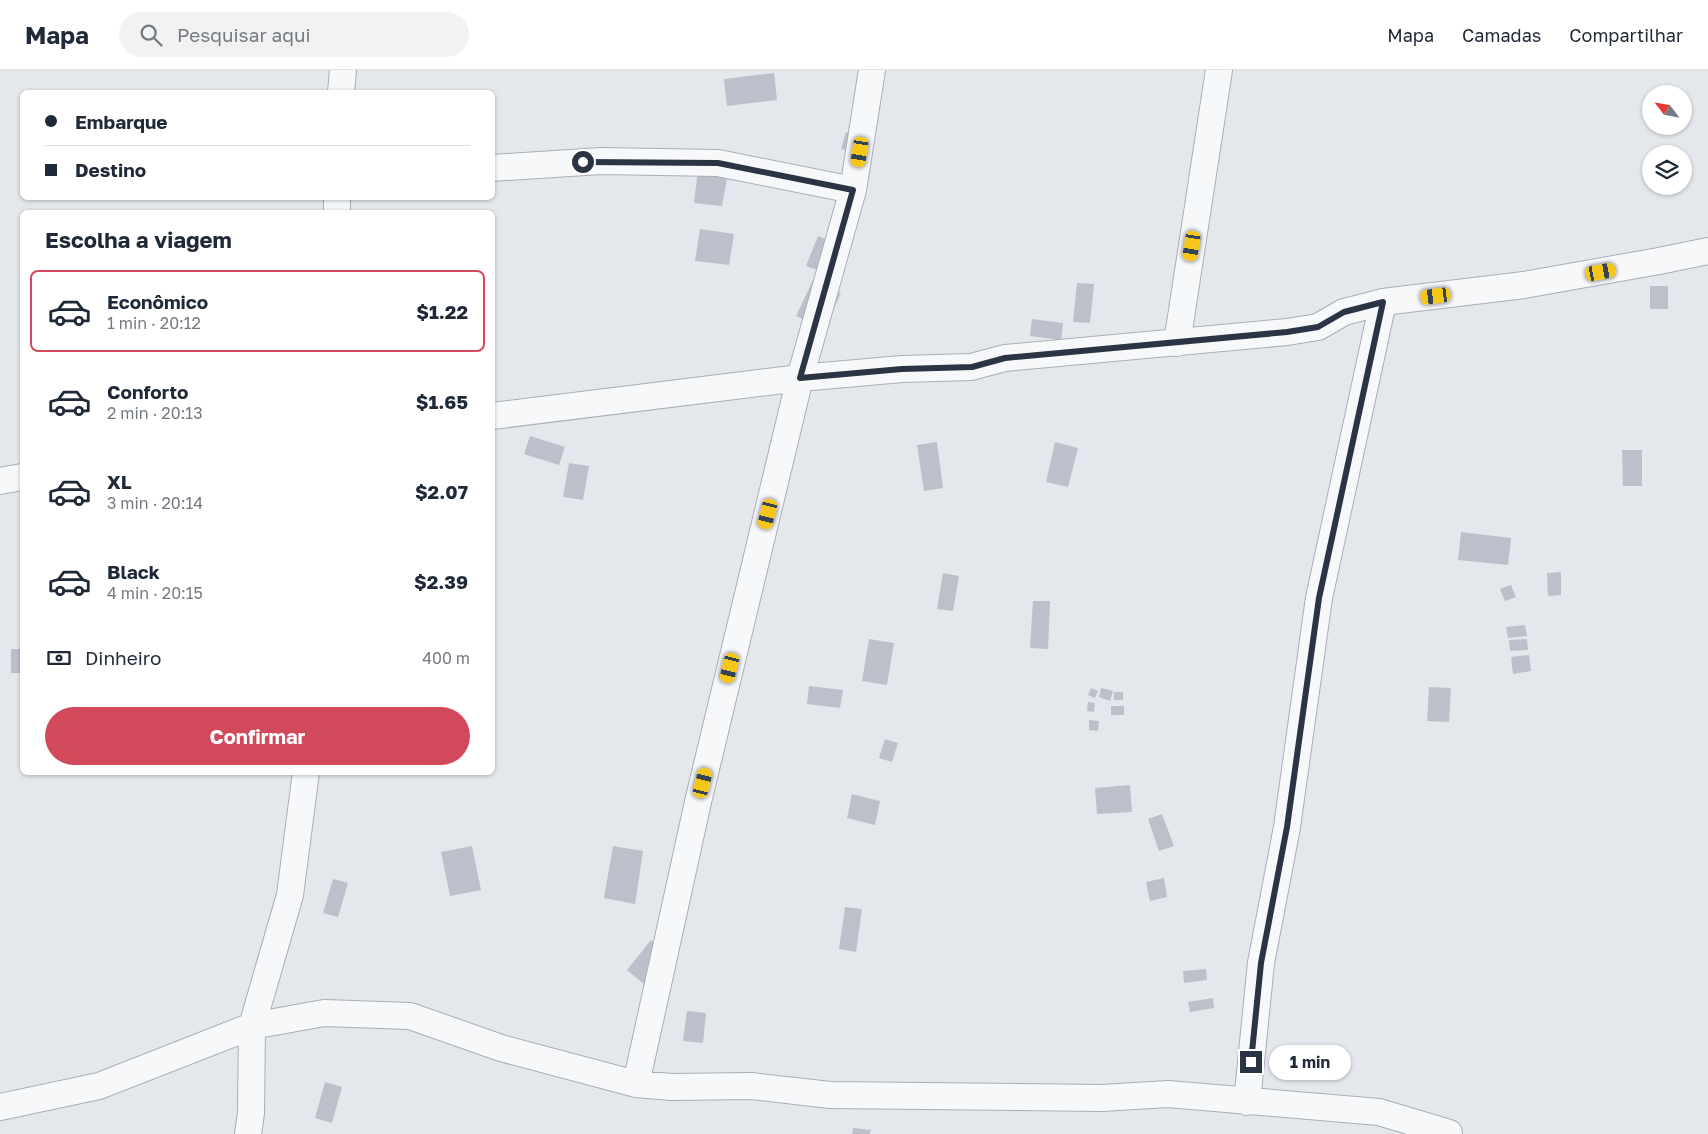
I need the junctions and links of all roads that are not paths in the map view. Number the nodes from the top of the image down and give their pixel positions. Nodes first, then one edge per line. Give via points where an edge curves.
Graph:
1 (343, 70) edge
2 (872, 70) edge
3 (1219, 70) edge
4 (341, 90) edge
5 (495, 168) edge
6 (853, 190) junction
7 (1708, 250) edge
8 (1383, 302) junction
9 (1177, 343) junction
10 (800, 378) junction
11 (495, 416) edge
12 (20, 477) edge
13 (0, 481) edge
14 (306, 775) edge
15 (252, 1026) junction
16 (636, 1084) junction
17 (1247, 1102) junction
18 (0, 1106) edge
19 (1449, 1133) edge
20 (248, 1134) edge

1 - 4 street
2 - 6 street
3 - 9 street
5 - 6 street via 602,161 718,163
6 - 10 street
7 - 8 street via 1524,285
8 - 9 street via 1344,312 1318,327
8 - 17 street via 1319,598 1287,827 1261,963
9 - 10 street via 1005,358 972,367
10 - 11 street
10 - 16 street via 698,802
12 - 13 street
14 - 15 street via 290,895
15 - 16 street via 324,1013 410,1016 501,1048
15 - 18 street via 99,1086
15 - 20 street
16 - 17 street via 751,1086 830,1095 1102,1098 1168,1094
17 - 19 street via 1379,1112

